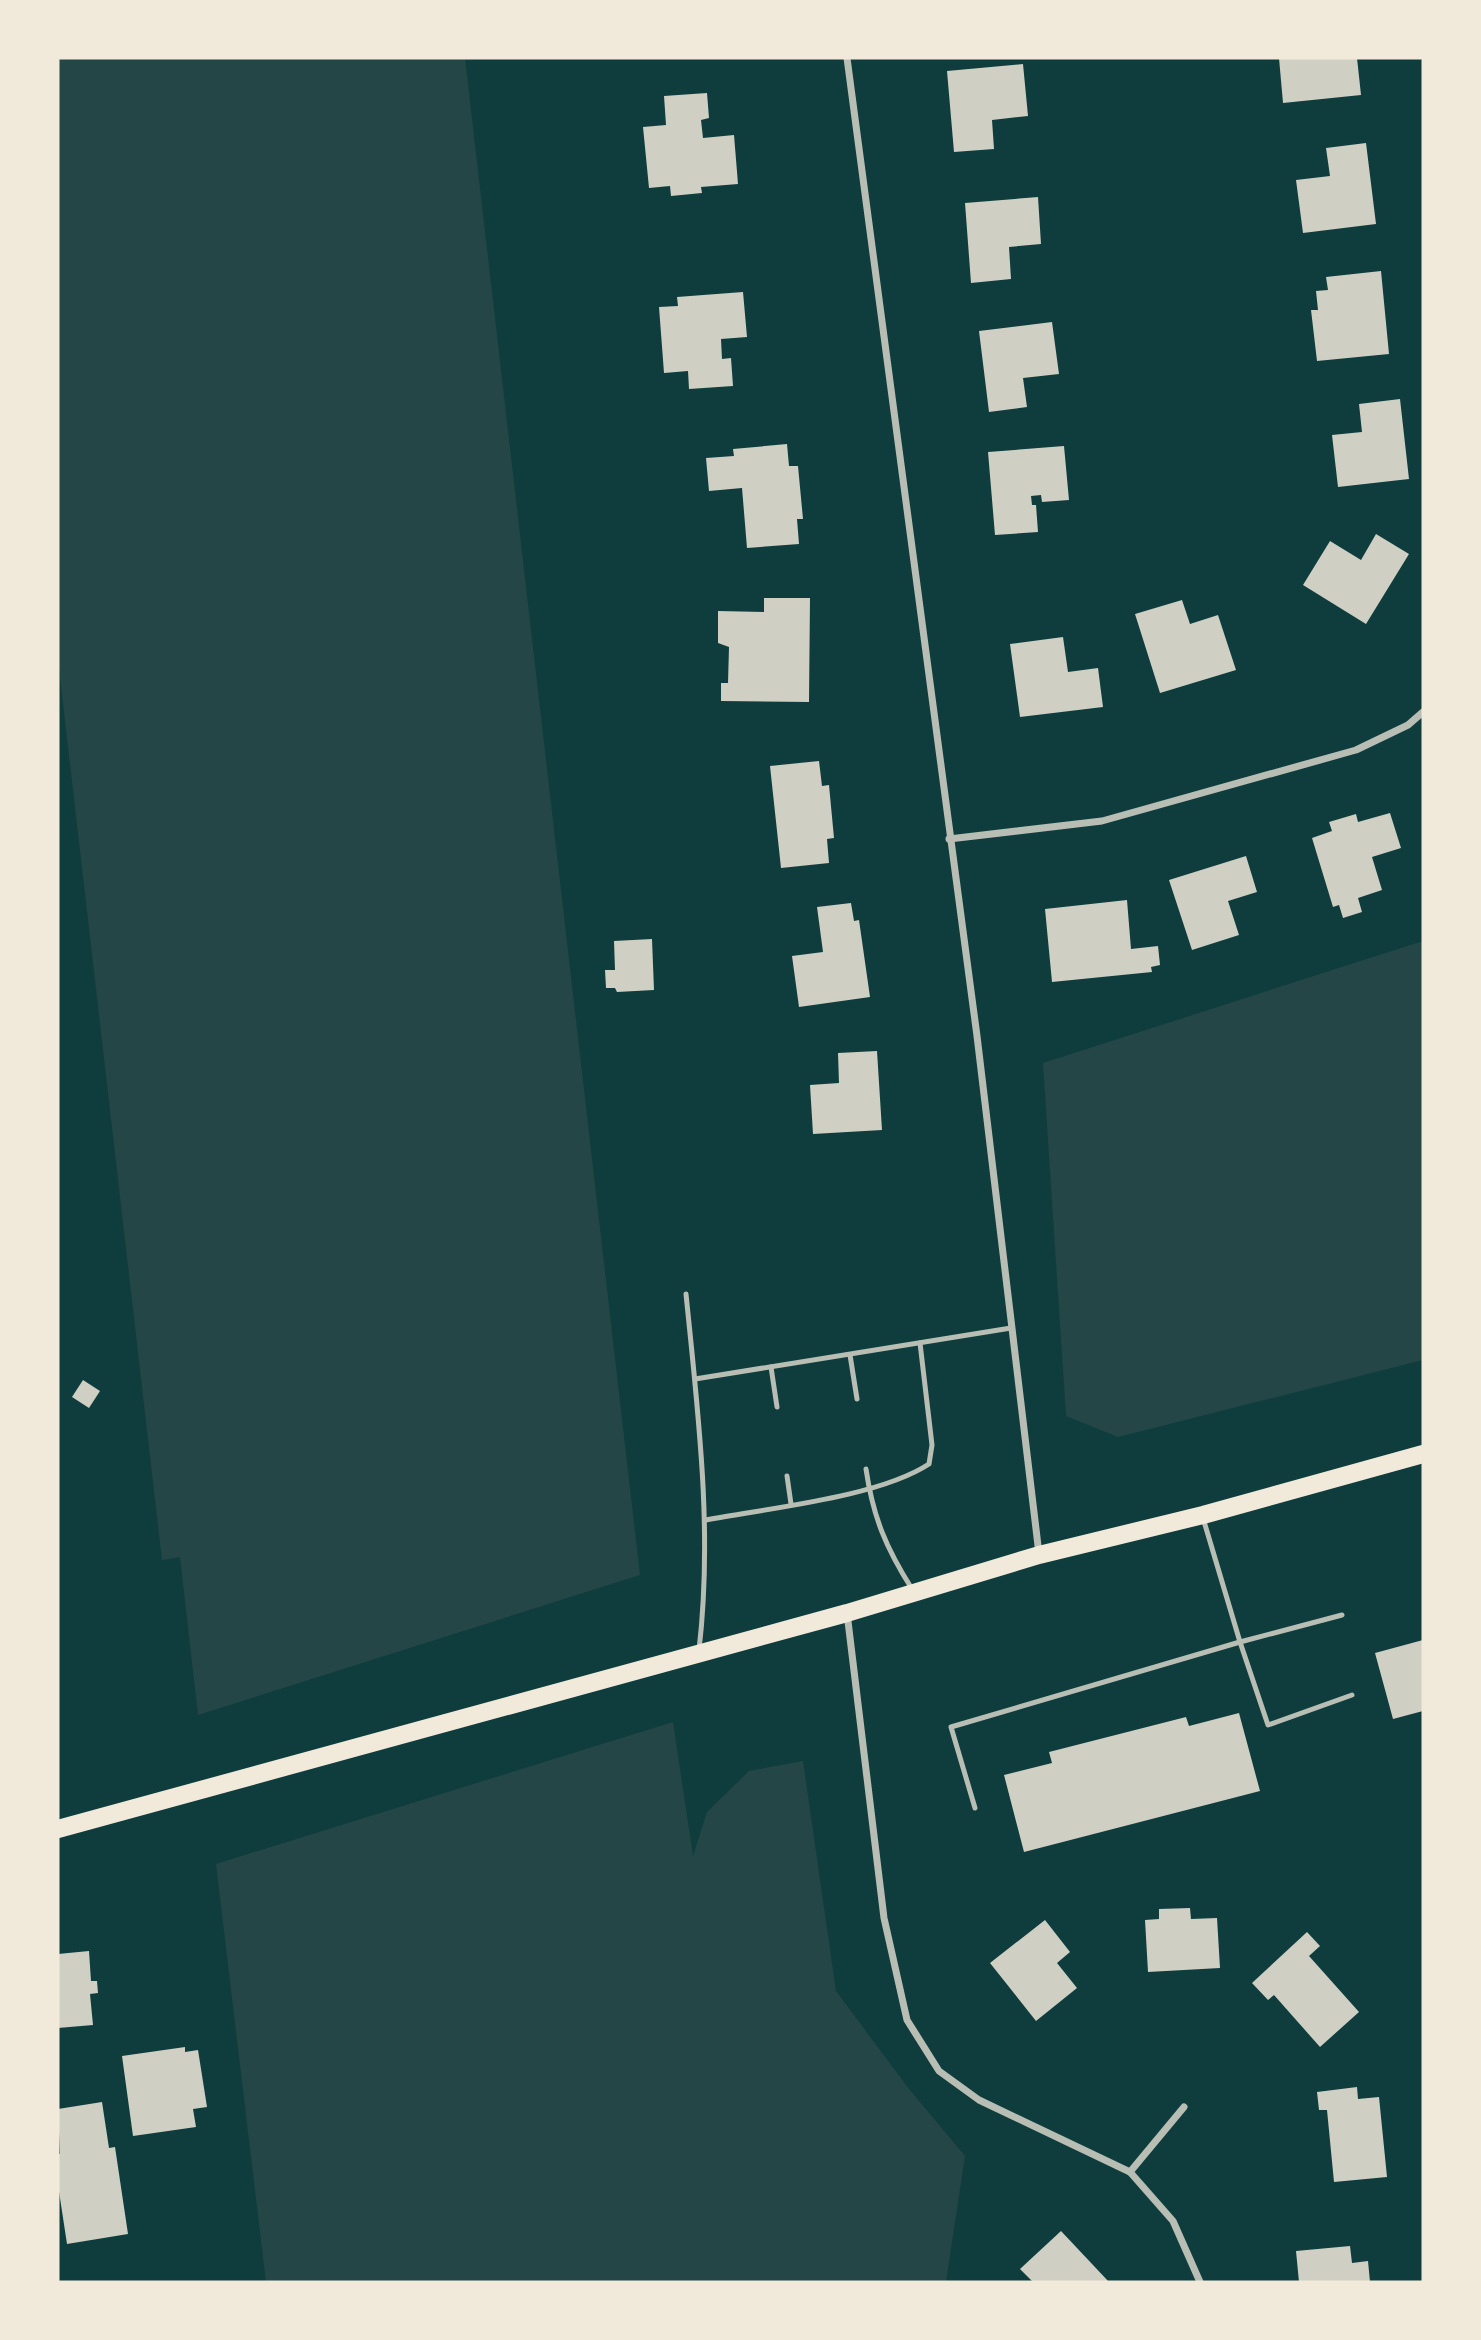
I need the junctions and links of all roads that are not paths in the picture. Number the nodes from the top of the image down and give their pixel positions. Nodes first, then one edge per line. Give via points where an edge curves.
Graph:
1 (847, 58) edge
2 (1423, 712) edge
3 (949, 839) junction
4 (686, 1294) dead end
5 (1011, 1328) junction
6 (920, 1343) junction
7 (850, 1355) junction
8 (771, 1367) junction
9 (695, 1379) junction
10 (856, 1399) dead end
11 (777, 1407) dead end
12 (1423, 1454) edge
13 (866, 1469) dead end
14 (787, 1476) dead end
15 (869, 1489) junction
16 (791, 1504) junction
17 (1203, 1515) junction
18 (706, 1520) junction
19 (1039, 1555) junction
20 (914, 1592) junction
21 (847, 1613) junction
22 (1342, 1615) dead end
23 (1240, 1642) junction
24 (699, 1652) junction
25 (1352, 1695) dead end
26 (975, 1808) dead end
27 (58, 1829) edge
28 (1184, 2107) dead end
29 (1130, 2172) junction
30 (1200, 2282) edge

1 - 3 street
2 - 3 street via 1408,725 1356,750 1102,821
3 - 5 street
4 - 9 lane
5 - 6 lane
5 - 19 street
6 - 7 lane
6 - 15 lane via 932,1445 929,1464 909,1477
7 - 8 lane
7 - 10 lane
8 - 9 lane
8 - 11 lane
9 - 18 lane
12 - 17 main road
13 - 15 lane
14 - 16 lane
15 - 16 lane
15 - 20 lane via 888,1551
16 - 18 lane
17 - 19 main road
17 - 23 lane
18 - 24 lane
19 - 20 main road
20 - 21 main road
21 - 24 main road
21 - 29 street via 884,1918 907,2020 939,2071 979,2100
22 - 23 lane
23 - 25 lane via 1268,1725
23 - 26 lane via 951,1727
24 - 27 main road
28 - 29 street
29 - 30 street via 1173,2221

